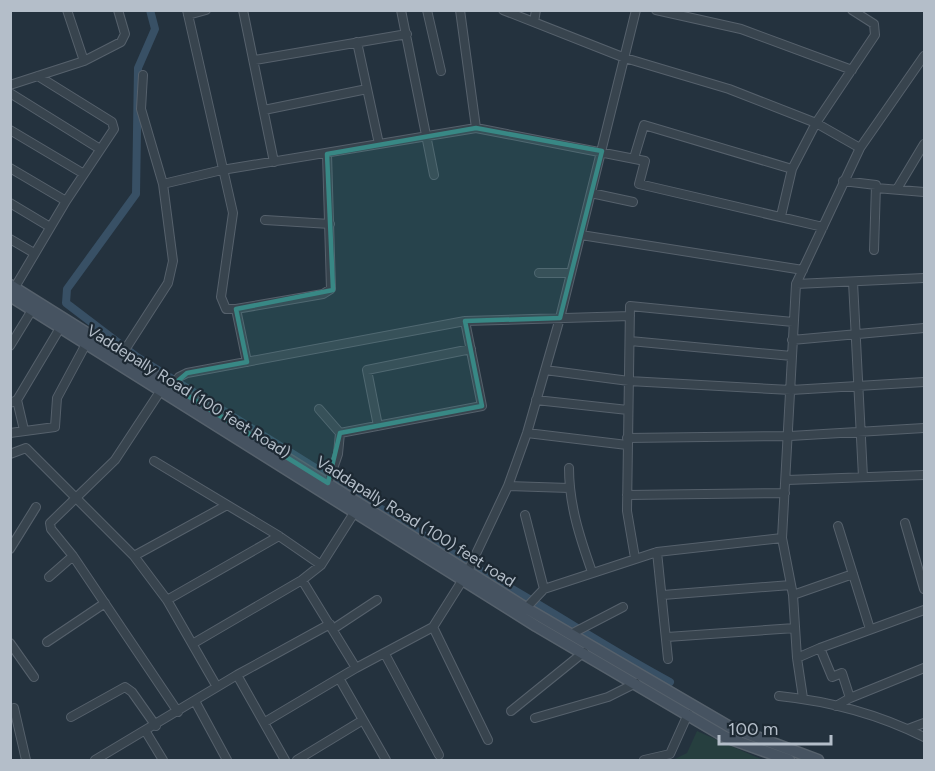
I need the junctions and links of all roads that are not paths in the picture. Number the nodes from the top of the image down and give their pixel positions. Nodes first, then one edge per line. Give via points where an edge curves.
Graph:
1 (67, 10) edge
2 (118, 10) edge
3 (206, 10) edge
4 (243, 10) edge
5 (401, 10) edge
6 (427, 10) edge
7 (460, 10) edge
8 (503, 10) edge
9 (536, 10) edge
10 (636, 10) edge
11 (656, 10) edge
12 (852, 10) edge
13 (187, 13) edge
14 (534, 22) junction
15 (407, 34) junction
16 (357, 42) junction
17 (924, 56) edge
18 (625, 58) junction
19 (255, 60) junction
20 (84, 61) junction
21 (852, 70) junction
22 (441, 71) dead end
23 (142, 75) dead end
24 (38, 76) junction
25 (11, 86) edge
26 (367, 89) junction
27 (10, 93) edge
28 (264, 110) junction
29 (816, 123) junction
30 (476, 128) junction
31 (10, 130) edge
32 (427, 134) junction
33 (379, 144) junction
34 (924, 144) edge
35 (860, 148) junction
36 (100, 149) junction
37 (602, 151) junction
38 (327, 154) junction
39 (634, 159) junction
40 (274, 162) junction
41 (10, 168) edge
42 (792, 169) junction
43 (222, 170) junction
44 (84, 174) junction
45 (434, 175) dead end
46 (843, 181) junction
47 (163, 184) junction
48 (876, 188) junction
49 (897, 189) junction
50 (924, 192) edge
51 (591, 193) junction
52 (66, 201) junction
53 (633, 202) dead end
54 (10, 203) edge
55 (781, 216) junction
56 (265, 220) dead end
57 (330, 224) junction
58 (50, 227) junction
59 (823, 227) junction
60 (581, 235) junction
61 (10, 239) edge
62 (874, 250) dead end
63 (34, 253) junction
64 (802, 270) junction
65 (539, 273) dead end
66 (571, 273) junction
67 (924, 278) edge
68 (853, 282) junction
69 (796, 284) junction
70 (12, 289) edge
71 (37, 309) junction
72 (236, 309) junction
73 (630, 316) junction
74 (560, 318) junction
75 (465, 321) junction
76 (794, 322) junction
77 (59, 323) junction
78 (924, 328) edge
79 (856, 336) junction
80 (792, 339) junction
81 (630, 341) junction
82 (86, 344) junction
83 (10, 346) edge
84 (471, 349) junction
85 (122, 354) junction
86 (792, 356) junction
87 (247, 362) junction
88 (544, 370) junction
89 (629, 381) junction
90 (924, 382) edge
91 (170, 384) junction
92 (858, 385) junction
93 (791, 390) junction
94 (536, 400) junction
95 (14, 401) edge
96 (319, 409) dead end
97 (628, 410) junction
98 (378, 426) junction
99 (924, 428) edge
100 (24, 430) junction
101 (860, 430) junction
102 (340, 433) junction
103 (527, 433) junction
104 (10, 434) edge
105 (790, 436) junction
106 (627, 441) junction
107 (10, 454) edge
108 (154, 461) dead end
109 (569, 468) dead end
110 (924, 475) edge
111 (863, 477) junction
112 (330, 478) junction
113 (787, 480) junction
114 (508, 486) junction
115 (568, 488) junction
116 (785, 493) junction
117 (627, 495) junction
118 (76, 498) junction
119 (227, 505) junction
120 (36, 507) dead end
121 (354, 513) junction
122 (525, 515) dead end
123 (905, 524) dead end
124 (838, 526) dead end
125 (279, 536) junction
126 (782, 538) junction
127 (10, 549) edge
128 (657, 552) junction
129 (73, 556) junction
130 (134, 556) junction
131 (635, 558) junction
132 (321, 565) junction
133 (468, 570) junction
134 (592, 572) junction
135 (853, 574) junction
136 (49, 577) dead end
137 (302, 580) junction
138 (791, 585) junction
139 (544, 589) junction
140 (924, 589) edge
141 (663, 595) junction
142 (793, 595) junction
143 (167, 600) junction
144 (377, 600) dead end
145 (531, 602) junction
146 (105, 603) junction
147 (623, 607) dead end
148 (924, 610) edge
149 (332, 626) junction
150 (433, 627) junction
151 (795, 628) junction
152 (870, 629) junction
153 (577, 630) junction
154 (667, 637) junction
155 (47, 642) dead end
156 (194, 643) junction
157 (10, 644) edge
158 (820, 648) junction
159 (584, 652) junction
160 (386, 654) junction
161 (797, 658) junction
162 (669, 659) dead end
163 (356, 668) junction
164 (924, 668) edge
165 (237, 675) junction
166 (34, 677) dead end
167 (339, 678) junction
168 (636, 683) junction
169 (217, 687) junction
170 (779, 696) dead end
171 (803, 698) junction
172 (850, 698) junction
173 (195, 701) junction
174 (836, 706) junction
175 (14, 708) dead end
176 (511, 711) dead end
177 (178, 712) junction
178 (688, 714) junction
179 (71, 717) dead end
180 (535, 718) dead end
181 (363, 720) junction
182 (265, 722) junction
183 (924, 723) edge
184 (156, 726) junction
185 (908, 729) junction
186 (146, 732) junction
187 (924, 737) edge
188 (488, 740) dead end
189 (438, 755) dead end
190 (26, 760) edge
191 (101, 760) edge
192 (163, 760) edge
193 (227, 760) edge
194 (285, 760) edge
195 (297, 760) edge
196 (386, 760) edge
197 (644, 760) edge
198 (789, 760) edge
199 (818, 760) edge

1 - 20 street
2 - 20 street via 124,39
3 - 13 street
4 - 19 street
5 - 15 street
6 - 22 street
7 - 30 street
8 - 14 street
9 - 14 street
10 - 18 street
11 - 21 street via 741,29
12 - 21 street via 876,28
13 - 43 street
14 - 18 street
15 - 16 street
15 - 32 street
16 - 19 street
16 - 26 street
17 - 35 street
18 - 29 street via 729,89
18 - 37 street
19 - 28 street
20 - 24 street
21 - 29 street
23 - 47 street via 141,109
24 - 25 street
24 - 36 street via 112,122 114,129
26 - 28 street
26 - 33 street
27 - 36 street
28 - 40 street
29 - 35 street
29 - 42 street
30 - 32 street
30 - 37 street
31 - 44 street
32 - 33 street
32 - 45 street
33 - 38 street
34 - 49 street
35 - 46 street
36 - 44 street
37 - 39 street
37 - 51 street
38 - 40 street
38 - 57 street
39 - 42 street via 644,125
39 - 55 street via 645,161 639,184
40 - 43 street
41 - 52 street
42 - 55 street
43 - 47 street
43 - 72 street via 233,213 221,297 226,309
44 - 52 street
46 - 48 street
46 - 59 street
47 - 85 street via 172,273
48 - 49 street
48 - 62 street
49 - 50 street
51 - 53 street
51 - 60 street
52 - 58 street
54 - 58 street
55 - 59 street
56 - 57 street
57 - 72 street via 329,292
58 - 63 street
59 - 64 street
60 - 64 street
60 - 66 street
61 - 63 street
63 - 70 street
64 - 69 street
65 - 66 street
66 - 74 street
67 - 68 street
68 - 69 street
68 - 79 street
69 - 76 street
70 - 71 main road
71 - 77 main road, Vaddapally Road (100) feet road
71 - 83 street
72 - 87 street
73 - 74 street
73 - 76 street via 630,306
73 - 81 street
74 - 75 street
74 - 88 street
75 - 84 street
75 - 87 street
76 - 80 street
77 - 82 main road, Vaddepally Road (100 feet Road)
77 - 85 main road, Vaddapally Road (100) feet road
77 - 95 street
78 - 79 street
79 - 80 street
79 - 92 street
80 - 86 street
81 - 86 street
81 - 89 street
82 - 91 main road, Vaddepally Road (100 feet Road)
82 - 100 street via 57,398 55,427
84 - 98 street via 367,370
84 - 98 street via 482,406
85 - 91 main road, Vaddapally Road (100) feet road
86 - 93 street
87 - 91 street via 187,373
88 - 89 street
88 - 94 street
89 - 93 street
89 - 97 street
90 - 92 street
91 - 112 main road, Vaddapally Road (100) feet road
91 - 118 street via 116,460
91 - 121 main road, Vaddepally Road (100 feet Road)
92 - 93 street
92 - 101 street
93 - 105 street
94 - 97 street
94 - 103 street
95 - 100 street
96 - 102 street
97 - 106 street
98 - 102 street
99 - 101 street
100 - 104 street
101 - 105 street
101 - 111 street
102 - 112 street
103 - 106 street
103 - 114 street
105 - 106 street
105 - 113 street
106 - 117 street
107 - 118 street via 26,448
108 - 119 street
109 - 115 street
110 - 111 street
111 - 113 street
112 - 133 main road, Vaddapally Road (100) feet road
113 - 116 street
114 - 115 street
114 - 133 street
115 - 134 street via 575,524
116 - 117 street
116 - 126 street
117 - 131 street
118 - 129 street via 50,523 51,530
118 - 130 street
119 - 125 street
119 - 130 street
120 - 127 street
121 - 132 street
121 - 133 main road, Vaddepally Road (100 feet Road)
122 - 139 street
123 - 140 street
124 - 135 street
125 - 132 street
125 - 143 street
126 - 128 street
126 - 138 street
128 - 131 street
128 - 141 street
129 - 136 street
129 - 146 street
130 - 143 street
131 - 134 street
132 - 137 street
133 - 145 main road, Vaddapally Road (100) feet road
133 - 150 street
133 - 159 main road, Vaddepally Road (100 feet Road)
134 - 139 street
135 - 142 street
135 - 152 street
137 - 149 street
137 - 156 street
138 - 141 street
138 - 142 street
139 - 145 street
141 - 154 street
142 - 151 street
143 - 156 street
144 - 149 street
145 - 153 main road, Vaddapally Road (100) feet road
146 - 155 street
146 - 177 street
147 - 153 street
148 - 152 street
149 - 163 street
149 - 165 street
150 - 160 street
150 - 188 street
151 - 154 street
151 - 161 street
152 - 158 street
153 - 199 main road, Vaddapally Road (100) feet road via 730,727
154 - 162 street
156 - 169 street
157 - 166 street
158 - 161 street
158 - 172 street via 832,677 842,673
159 - 168 main road, Vaddepally Road (100 feet Road)
159 - 176 street
160 - 163 street
160 - 189 street
161 - 171 street
163 - 167 street
164 - 172 street
165 - 169 street
165 - 182 street
167 - 181 street
167 - 182 street
168 - 178 main road, Vaddepally Road (100 feet Road)
168 - 180 street via 598,700
169 - 173 street
170 - 171 street
171 - 174 street
172 - 174 street
173 - 177 street
173 - 193 street
174 - 185 street
175 - 190 street
177 - 184 street
178 - 197 street via 670,754
178 - 198 main road, Vaddepally Road (100 feet Road) via 725,737
179 - 184 street via 125,687
181 - 195 street
181 - 196 street
182 - 194 street
183 - 185 street
184 - 186 street
185 - 187 street
186 - 191 street
186 - 192 street

